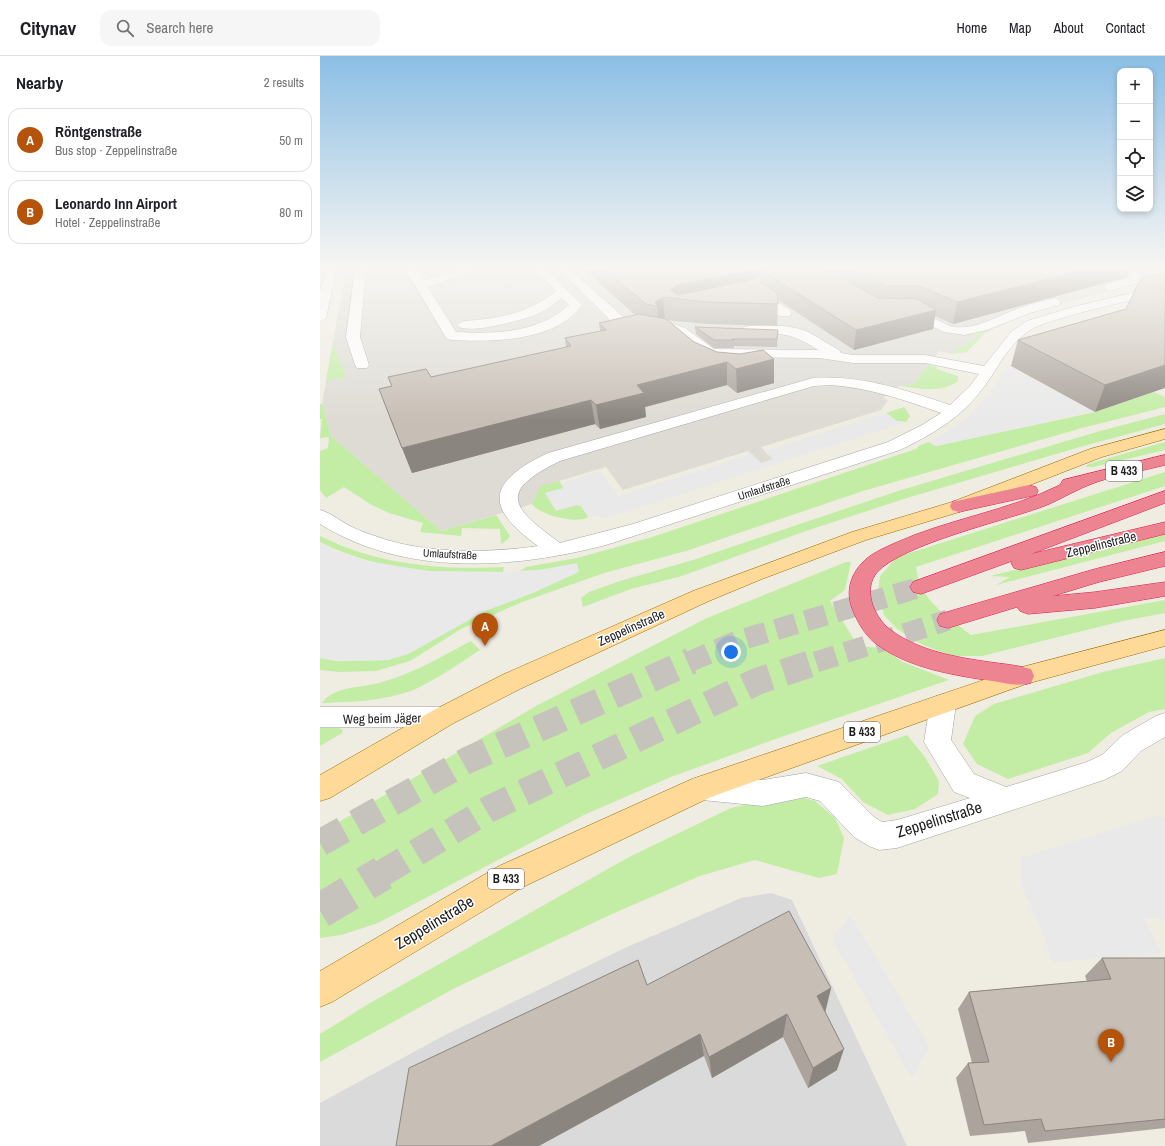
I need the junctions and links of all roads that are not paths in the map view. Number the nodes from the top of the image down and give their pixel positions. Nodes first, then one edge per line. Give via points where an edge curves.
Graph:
1 (617, 319) edge
2 (355, 320) edge
3 (448, 320) edge
4 (459, 320) edge
5 (503, 320) edge
6 (558, 320) edge
7 (624, 320) edge
8 (929, 320) edge
9 (1001, 320) edge
10 (1043, 320) edge
11 (665, 325) junction
12 (700, 329) edge
13 (738, 330) edge
14 (853, 358) junction
15 (362, 365) dead end
16 (709, 366) edge
17 (764, 367) edge
18 (988, 371) junction
19 (954, 412) junction
20 (1165, 434) edge
21 (1165, 460) edge
22 (1082, 481) junction
23 (1165, 497) edge
24 (959, 506) junction
25 (320, 516) edge
26 (1165, 528) edge
27 (556, 550) junction
28 (1165, 559) edge
29 (1165, 589) edge
30 (975, 612) junction
31 (948, 620) tunnel mouth
32 (1165, 638) edge
33 (1022, 676) junction
34 (943, 704) junction
35 (443, 717) junction
36 (320, 718) edge
37 (1165, 724) edge
38 (320, 788) edge
39 (702, 788) junction
40 (1004, 799) junction
41 (320, 990) edge

1 - 16 street via 620,326 628,329 672,337
2 - 15 street via 353,337
3 - 6 street via 452,336 499,337 520,334
4 - 5 street via 483,324
7 - 11 street
8 - 9 street via 956,331
10 - 18 street, Umlaufstraße via 1022,329
11 - 12 street
11 - 14 street via 680,331 711,353 819,354
13 - 14 street via 792,332 810,338 829,351
14 - 17 street
14 - 18 street via 926,359
18 - 19 street, Umlaufstraße
19 - 27 street, Umlaufstraße via 931,429 894,446 610,537
19 - 27 street via 857,382 828,381 806,384 554,457 518,478 508,490 507,500 520,522
20 - 24 main road, Zeppelinstraße via 1096,453
21 - 22 highway, B 433
22 - 24 highway, B 433
22 - 33 highway via 1031,505 919,540 875,563 862,577 862,611 882,635 918,657 941,664
23 - 26 highway, Zeppelinstraße via 921,587
24 - 35 main road, Zeppelinstraße / B 433 via 859,536 755,574 598,641
25 - 27 street, Umlaufstraße via 334,526 364,540 399,550 428,554 503,555
28 - 30 highway via 1095,576
29 - 30 highway via 1095,600
30 - 31 highway
32 - 33 main road, Zeppelinstraße / B 433
33 - 34 main road, Zeppelinstraße / B 433
34 - 39 main road, Zeppelinstraße / B 433
34 - 40 street, Zeppelinstraße via 937,742 964,783
35 - 36 street, Weg beim Jäger
35 - 38 main road, Zeppelinstraße / B 433
37 - 40 street, Zeppelinstraße via 1132,743 1112,763 1094,772
39 - 40 street, Zeppelinstraße via 763,793 806,785 829,791 864,827 879,836 897,834
39 - 41 main road, Zeppelinstraße / B 433 via 510,877

